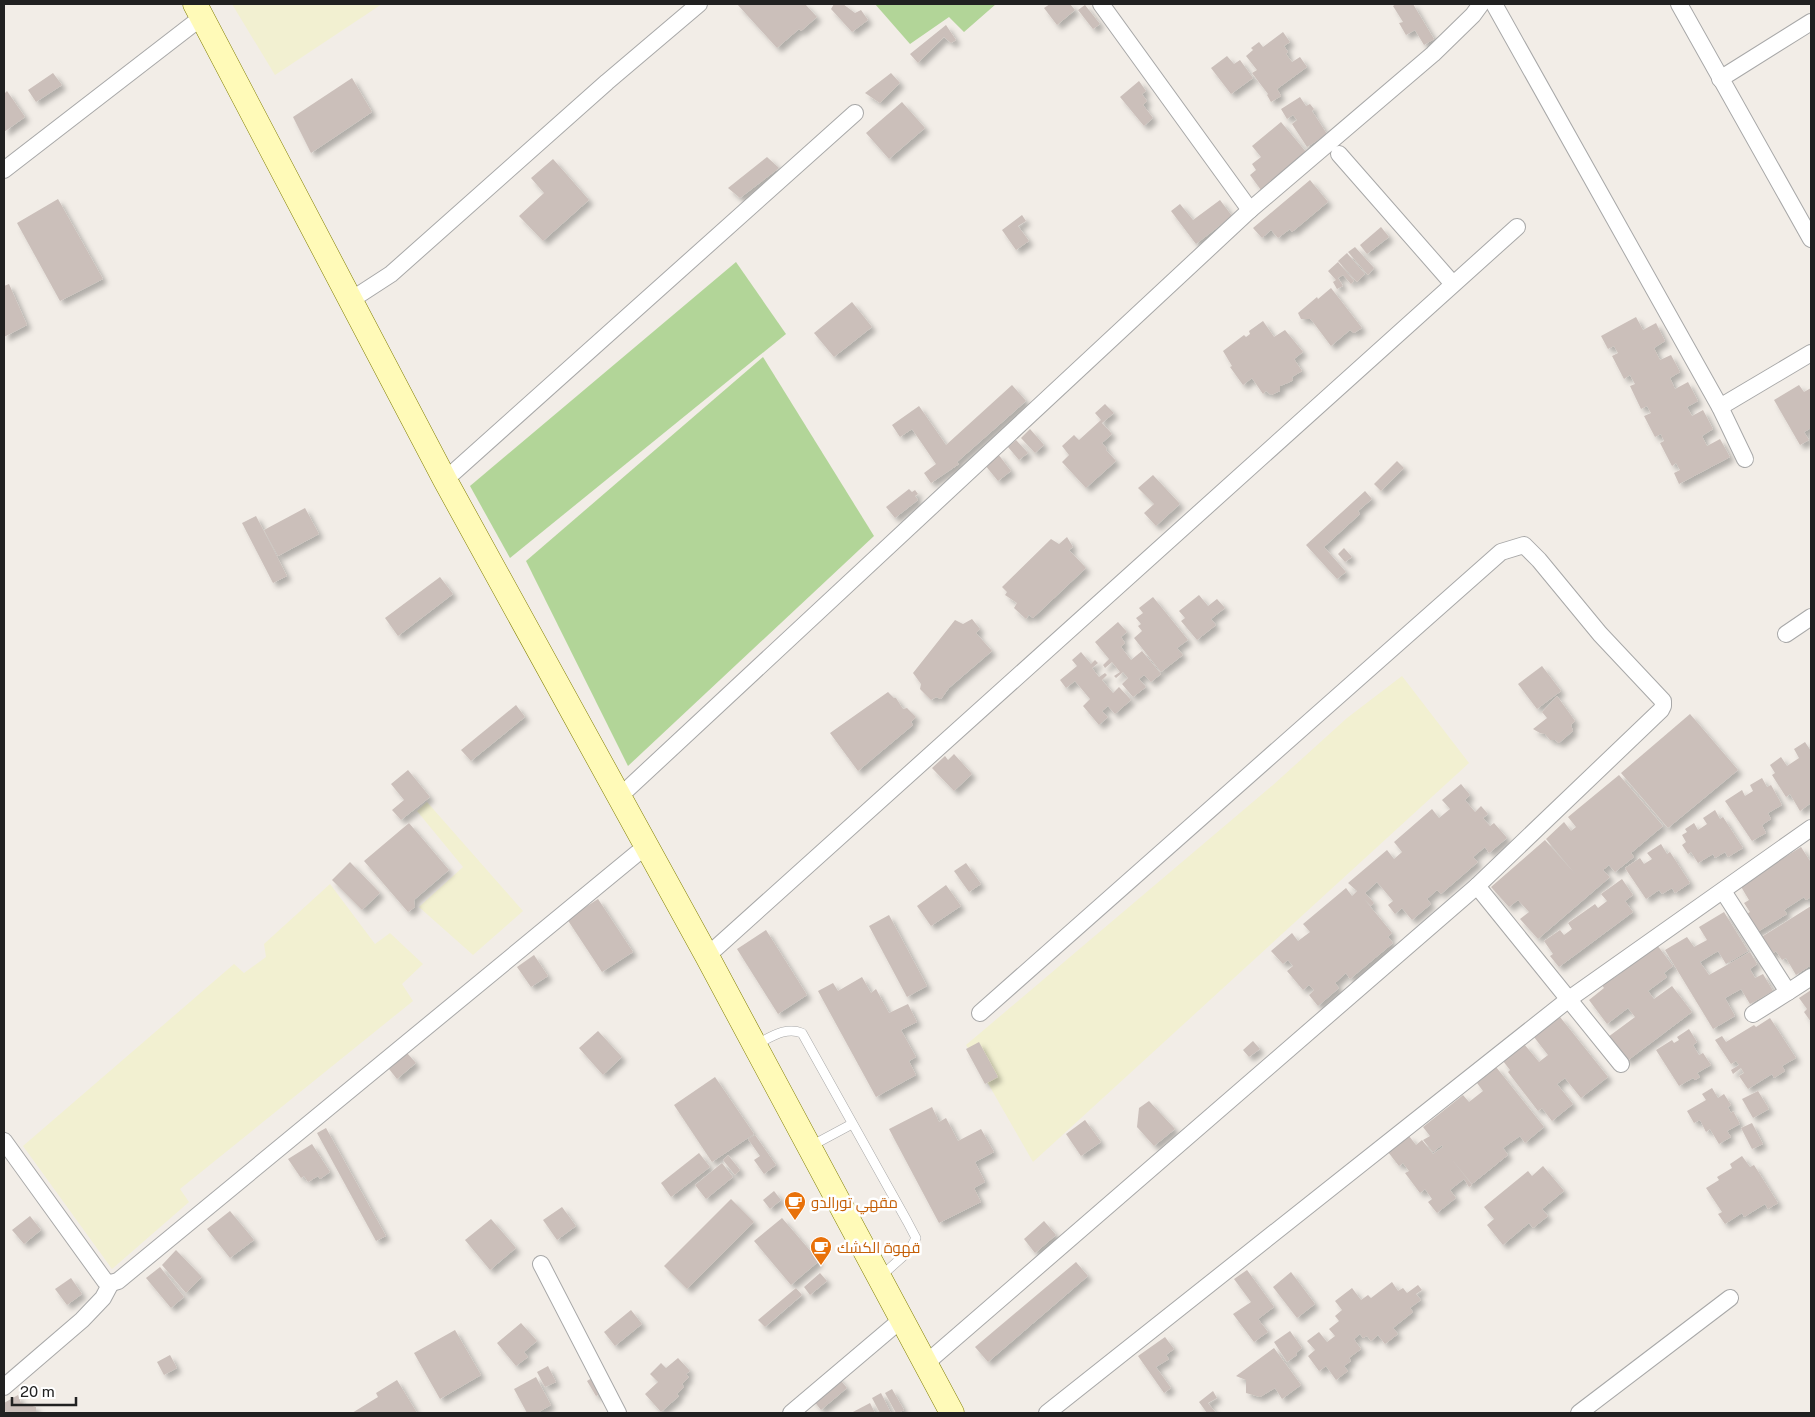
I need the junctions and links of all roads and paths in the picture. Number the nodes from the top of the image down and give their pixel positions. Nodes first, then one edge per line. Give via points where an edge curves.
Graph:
1 (699, 4) edge
2 (1101, 4) edge
3 (1481, 4) edge
4 (1494, 4) edge
5 (1679, 4) edge
6 (199, 10) edge
7 (1811, 22) edge
8 (1720, 79) junction
9 (855, 113) dead end
10 (1339, 154) dead end
11 (4, 170) edge
12 (1250, 210) junction
13 (1806, 215) edge
14 (1517, 227) dead end
15 (1811, 239) edge
16 (1453, 284) junction
17 (350, 300) junction
18 (1811, 353) edge
19 (1720, 407) junction
20 (1745, 459) dead end
21 (445, 480) junction
22 (1811, 617) edge
23 (1786, 634) dead end
24 (619, 798) junction
25 (1811, 828) edge
26 (646, 846) junction
27 (1477, 886) junction
28 (1723, 891) junction
29 (707, 956) junction
30 (1811, 977) edge
31 (1788, 992) junction
32 (1569, 999) junction
33 (980, 1012) dead end
34 (1753, 1014) dead end
35 (755, 1046) junction
36 (1621, 1064) dead end
37 (852, 1124) junction
38 (4, 1141) edge
39 (810, 1147) junction
40 (541, 1264) dead end
41 (879, 1277) junction
42 (111, 1282) junction
43 (1730, 1298) dead end
44 (902, 1319) junction
45 (924, 1365) junction
46 (4, 1387) edge
47 (618, 1413) edge
48 (791, 1413) edge
49 (952, 1413) edge
50 (1047, 1413) edge
51 (1579, 1413) edge

1 - 17 street via 391,274
2 - 12 street
3 - 12 street via 1433,54
4 - 19 street
5 - 8 street
6 - 11 street
6 - 17 main road
7 - 8 street
8 - 13 street
9 - 21 street
10 - 16 street
12 - 24 street
13 - 15 street
14 - 16 street
16 - 29 street
17 - 21 main road
18 - 19 street
19 - 20 street
21 - 24 main road
22 - 23 street
24 - 26 main road
25 - 28 street
26 - 29 main road
26 - 42 street via 118,1281
27 - 32 street
27 - 33 street via 1663,706 1663,702 1524,546 1501,552
27 - 45 street
28 - 31 street
28 - 32 street
29 - 35 main road
30 - 31 street
31 - 34 street
32 - 36 street
32 - 50 street
35 - 37 lane via 780,1032 793,1029 802,1033
35 - 39 main road
37 - 39 lane
37 - 41 lane via 916,1238 910,1251
38 - 42 street via 105,1281
39 - 41 main road
40 - 47 street
41 - 44 main road
42 - 46 street via 103,1298 82,1320
43 - 51 street
44 - 45 main road
44 - 48 street
45 - 49 main road

